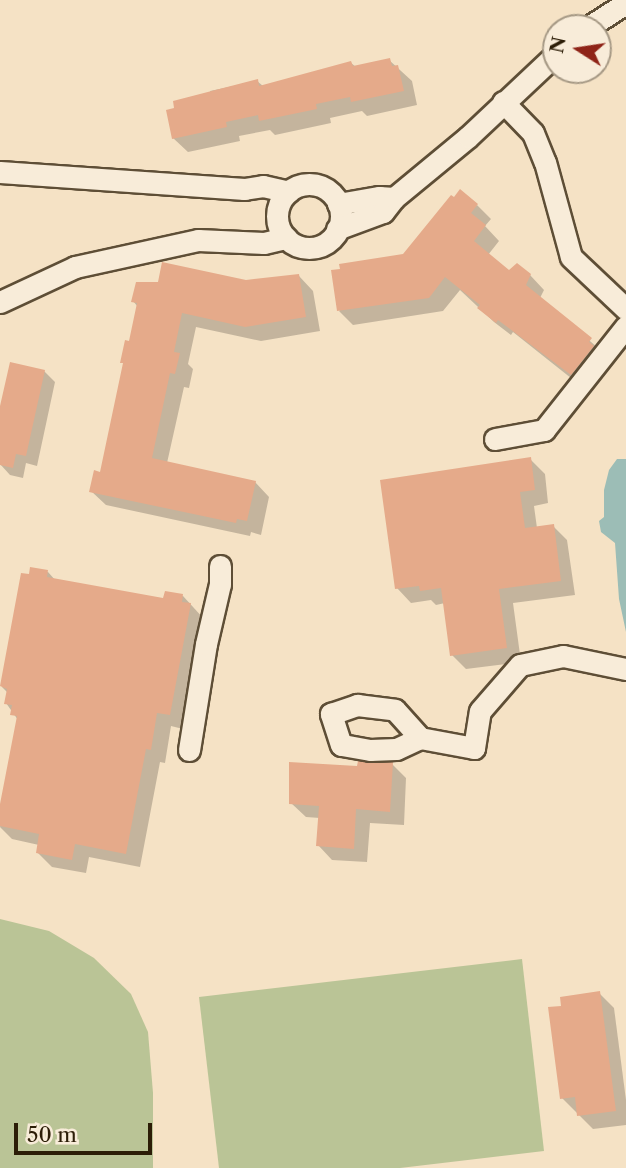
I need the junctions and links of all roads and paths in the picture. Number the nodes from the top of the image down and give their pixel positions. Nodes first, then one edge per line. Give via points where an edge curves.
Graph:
1 (626, 3) edge
2 (609, 14) edge
3 (542, 67) edge
4 (503, 102) junction
5 (0, 173) edge
6 (394, 198) junction
7 (338, 204) junction
8 (282, 216) junction
9 (337, 229) junction
10 (0, 302) edge
11 (626, 309) edge
12 (626, 326) edge
13 (495, 439) dead end
14 (220, 566) dead end
15 (626, 669) edge
16 (420, 738) dead end
17 (189, 750) dead end

1 - 2 street
3 - 4 street
4 - 6 street
4 - 11 street via 533,133 571,257
5 - 8 street via 244,189
6 - 7 street
6 - 9 street via 383,212
7 - 8 street via 316,185 306,184
7 - 9 street
8 - 9 street via 300,247 318,247
8 - 10 street via 260,226 246,240 198,240 75,267
12 - 13 street via 544,430
14 - 17 street
15 - 16 street via 563,656 520,665 480,711 474,748

